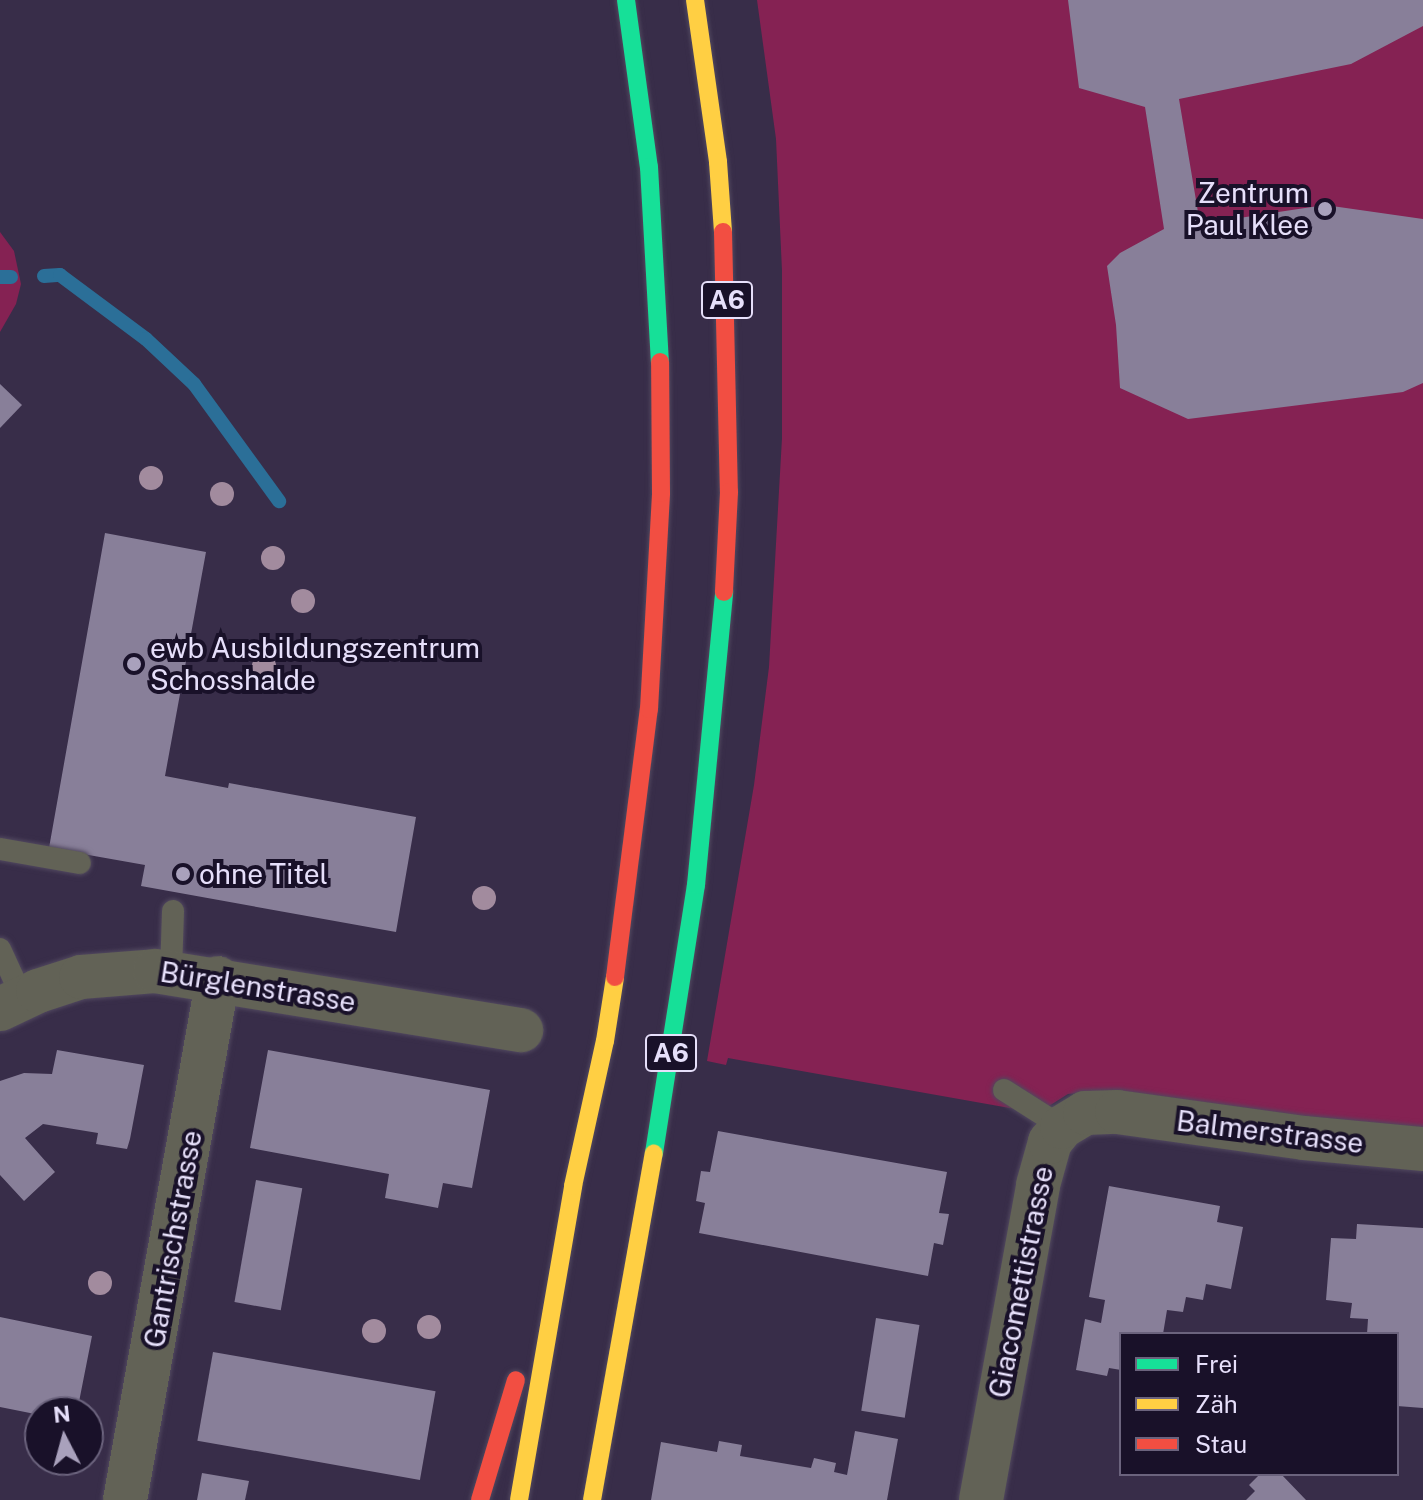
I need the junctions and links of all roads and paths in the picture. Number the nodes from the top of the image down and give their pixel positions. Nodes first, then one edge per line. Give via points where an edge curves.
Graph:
1 (626, 0) edge
2 (695, 0) edge
3 (0, 849) edge
4 (80, 863) dead end
5 (173, 911) dead end
6 (0, 949) edge
7 (171, 972) junction
8 (218, 978) junction
9 (11, 1003) edge
10 (521, 1030) dead end
11 (1004, 1090) dead end
12 (1062, 1127) junction
13 (1423, 1149) edge
14 (573, 1186) junction
15 (125, 1500) edge
16 (480, 1500) edge
17 (519, 1500) edge
18 (592, 1500) edge
19 (981, 1500) edge

1 - 14 highway, A6 via 649,167 657,274 661,384 656,601 630,877 605,1041
2 - 18 highway, A6 via 718,162 726,270 729,492 724,602 716,715 676,1019
3 - 4 lane
5 - 7 lane
6 - 9 lane
7 - 8 street, Bürglenstrasse
7 - 9 street, Bürglenstrasse via 101,974
8 - 10 street, Bürglenstrasse
8 - 15 street, Gantrischstrasse
11 - 12 lane
12 - 13 street, Balmerstrasse via 1085,1113 1117,1112
12 - 19 street, Giacomettistrasse via 1050,1142 1038,1185
14 - 16 highway
14 - 17 highway, A6

